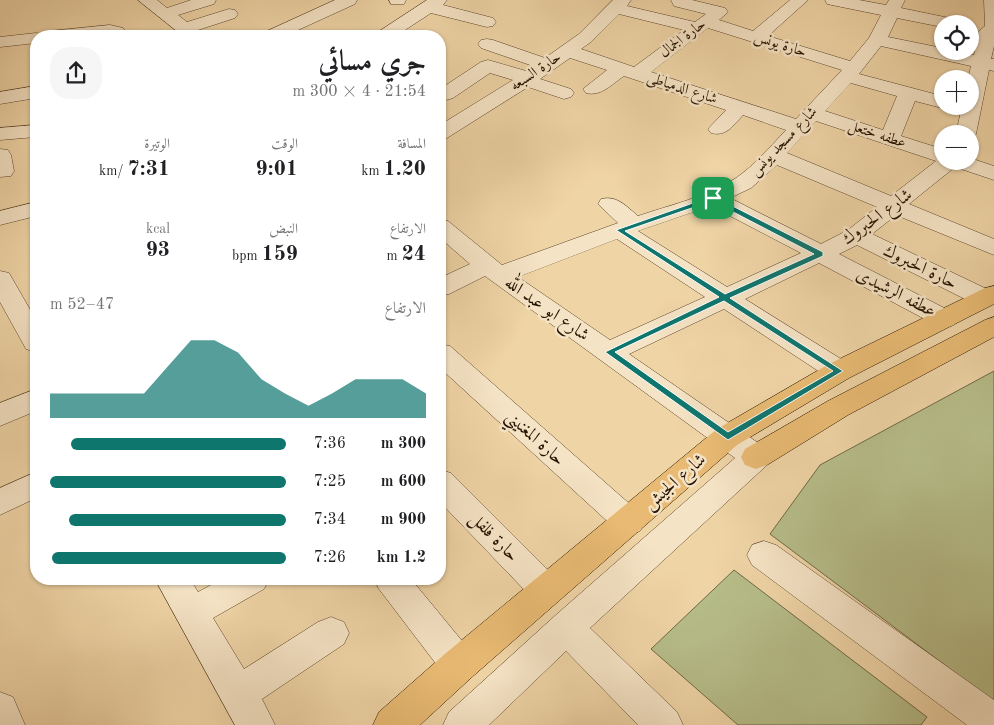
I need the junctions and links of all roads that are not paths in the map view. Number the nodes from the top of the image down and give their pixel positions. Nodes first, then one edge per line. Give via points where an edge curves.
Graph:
1 (146, 0) edge
2 (208, 0) edge
3 (349, 0) edge
4 (680, 0) edge
5 (800, 0) edge
6 (833, 0) edge
7 (992, 0) edge
8 (435, 3) edge
9 (614, 3) edge
10 (895, 6) edge
11 (165, 14) junction
12 (229, 14) dead end
13 (321, 14) junction
14 (934, 18) edge
15 (487, 22) dead end
16 (337, 23) dead end
17 (702, 25) junction
18 (186, 30) edge
19 (193, 30) edge
20 (280, 30) edge
21 (397, 30) edge
22 (986, 30) edge
23 (756, 37) junction
24 (30, 39) edge
25 (877, 40) junction
26 (0, 42) edge
27 (487, 44) dead end
28 (568, 51) junction
29 (988, 64) edge
30 (547, 66) junction
31 (628, 71) junction
32 (850, 72) junction
33 (527, 79) junction
34 (594, 89) dead end
35 (979, 91) edge
36 (30, 93) edge
37 (564, 93) dead end
38 (908, 93) junction
39 (446, 94) dead end
40 (0, 98) edge
41 (934, 100) edge
42 (739, 108) junction
43 (804, 120) junction
44 (446, 130) edge
45 (718, 130) dead end
46 (30, 132) edge
47 (0, 134) edge
48 (889, 139) junction
49 (934, 153) edge
50 (773, 155) junction
51 (979, 168) edge
52 (938, 170) edge
53 (994, 173) edge
54 (713, 198) junction
55 (610, 204) dead end
56 (894, 206) junction
57 (30, 210) edge
58 (0, 218) edge
59 (627, 228) junction
60 (446, 231) edge
61 (856, 235) junction
62 (994, 248) edge
63 (820, 254) junction
64 (493, 270) junction
65 (0, 280) edge
66 (446, 286) edge
67 (989, 296) edge
68 (724, 298) junction
69 (945, 319) junction
70 (994, 326) edge
71 (30, 332) edge
72 (609, 352) junction
73 (446, 358) edge
74 (839, 371) junction
75 (30, 402) edge
76 (0, 415) edge
77 (728, 437) junction
78 (756, 457) junction
79 (30, 487) edge
80 (446, 488) edge
81 (0, 502) edge
82 (629, 522) junction
83 (764, 555) dead end
84 (175, 585) edge
85 (241, 585) edge
86 (396, 585) edge
87 (547, 591) junction
88 (191, 613) junction
89 (566, 628) junction
90 (331, 633) dead end
91 (459, 665) junction
92 (238, 694) junction
93 (0, 710) edge
94 (994, 722) edge
95 (6, 725) edge
96 (256, 725) edge
97 (392, 725) edge
98 (462, 725) edge
99 (664, 725) edge

1 - 11 street
2 - 11 street
3 - 13 street
4 - 17 street, حارة الجمال via 719,12
5 - 23 street
6 - 10 street
7 - 22 street
8 - 15 street
8 - 21 street
9 - 17 street, حارة يونس
9 - 28 street, حارة السبعه via 585,38
10 - 14 street
10 - 25 street, شارع مسجد يونس
11 - 18 street
12 - 19 street
13 - 16 street
13 - 20 street
17 - 23 street, حارة يونس
17 - 31 street, حارة الجمال
22 - 29 street
23 - 32 street, حارة يونس
24 - 26 street
25 - 29 street
25 - 32 street, شارع مسجد يونس
27 - 30 street
28 - 30 street, حارة السبعه
28 - 31 street, شارع الدمياطى
29 - 35 street
30 - 33 street, حارة السبعه
31 - 34 street, حارة الجمال
31 - 42 street, شارع الدمياطى
32 - 38 street, حارة يونس
32 - 43 street, شارع مسجد يونس
33 - 37 street
33 - 39 street via 488,66
33 - 44 street, حارة السبعه
36 - 40 street
38 - 41 street, حارة يونس
38 - 48 street
42 - 43 street, شارع الدمياطى
42 - 45 street
43 - 48 street, عطفه ختعل
43 - 50 street, شارع مسجد يونس
46 - 47 street
48 - 49 street, عطفه ختعل
50 - 54 street, شارع مسجد يونس via 755,174
50 - 56 street
51 - 53 street
52 - 56 street, شارع الحبروك
54 - 59 street, شارع مسجد يونس
54 - 63 street, عطفه الرشيدى
55 - 59 street
56 - 61 street, شارع الحبروك
56 - 62 street
57 - 58 street
59 - 64 street, شارع مسجد يونس
59 - 68 street
60 - 64 street, شارع ابو عبد الله
61 - 63 street, شارع الحبروك
61 - 67 street, حارة الحبروك
63 - 68 street, شارع الحبروك
63 - 69 street, عطفه الرشيدى
64 - 66 street, شارع مسجد يونس
64 - 72 street, شارع ابو عبد الله
65 - 71 street
67 - 69 main road, شارع الجيش
68 - 72 street, شارع الحبروك
68 - 74 street
69 - 74 main road, شارع الجيش
70 - 78 main road, شارع الجيش via 838,408
72 - 77 street, شارع ابو عبد الله
73 - 82 street, حارة المغنيني
74 - 77 main road, شارع الجيش
75 - 76 street
77 - 78 street, شارع ابو عبد الله
77 - 82 main road, شارع الجيش
78 - 89 street, شارع الجيش
79 - 81 street
80 - 87 street, حارة فلفل
82 - 87 main road, شارع الجيش
83 - 94 street
84 - 88 street
85 - 88 street
86 - 91 street
87 - 91 main road, شارع الجيش
88 - 92 street
89 - 98 street, شارع الجيش
89 - 99 street
90 - 92 street
91 - 97 main road, شارع الجيش
92 - 96 street
93 - 95 street

